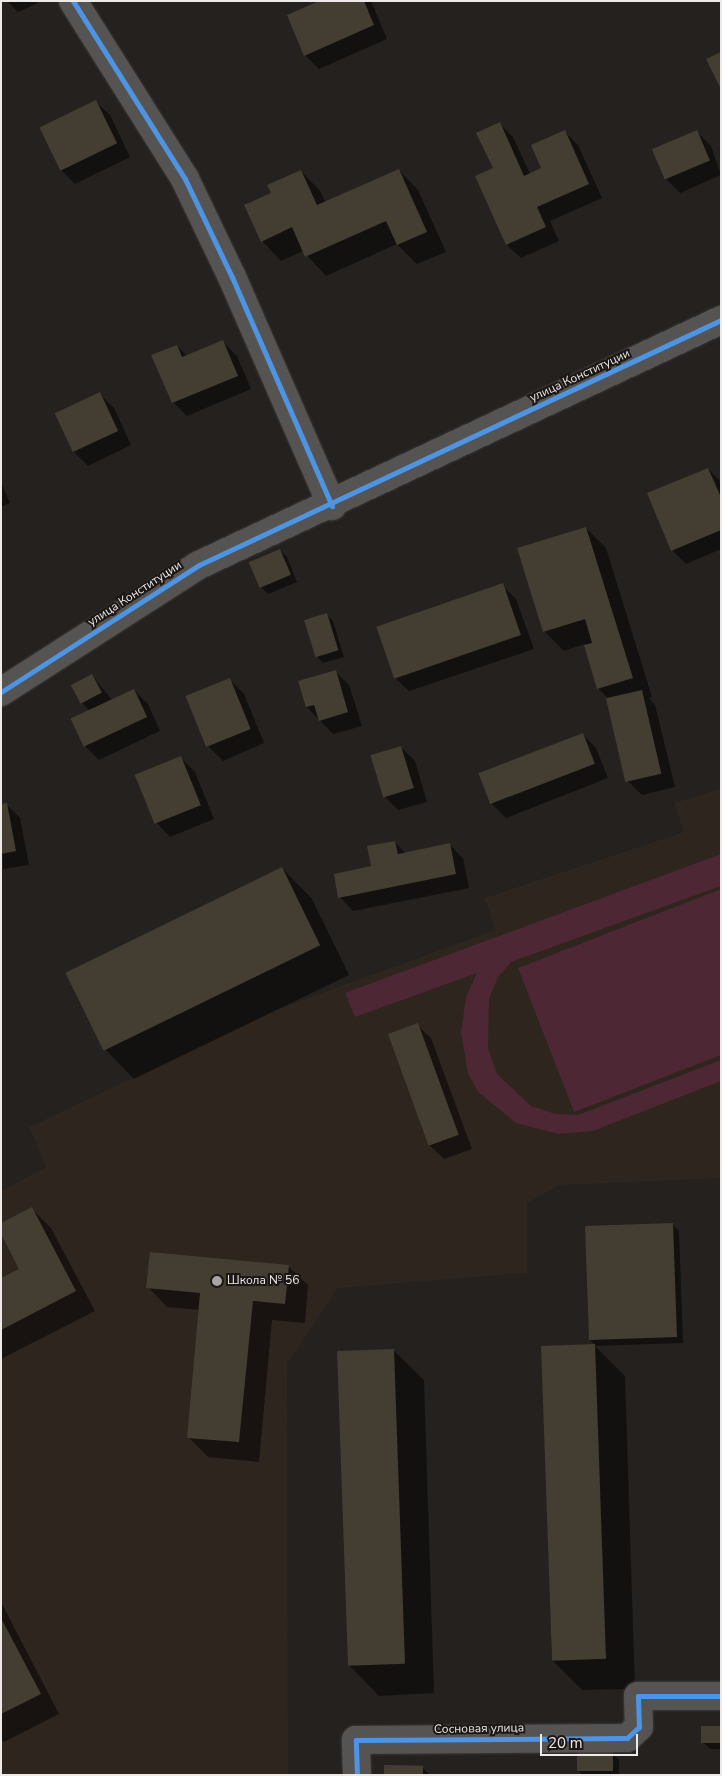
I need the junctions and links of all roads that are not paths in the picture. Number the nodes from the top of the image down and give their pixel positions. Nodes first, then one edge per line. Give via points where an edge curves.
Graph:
1 (73, 1) edge
2 (721, 320) edge
3 (332, 506) junction
4 (1, 692) edge
5 (721, 1696) edge
6 (356, 1775) edge

1 - 3 street via 185,179 232,277
2 - 3 street, улица Конституции
3 - 4 street, улица Конституции via 199,565
5 - 6 street, Сосновая улица via 638,1696 639,1727 627,1738 356,1740

